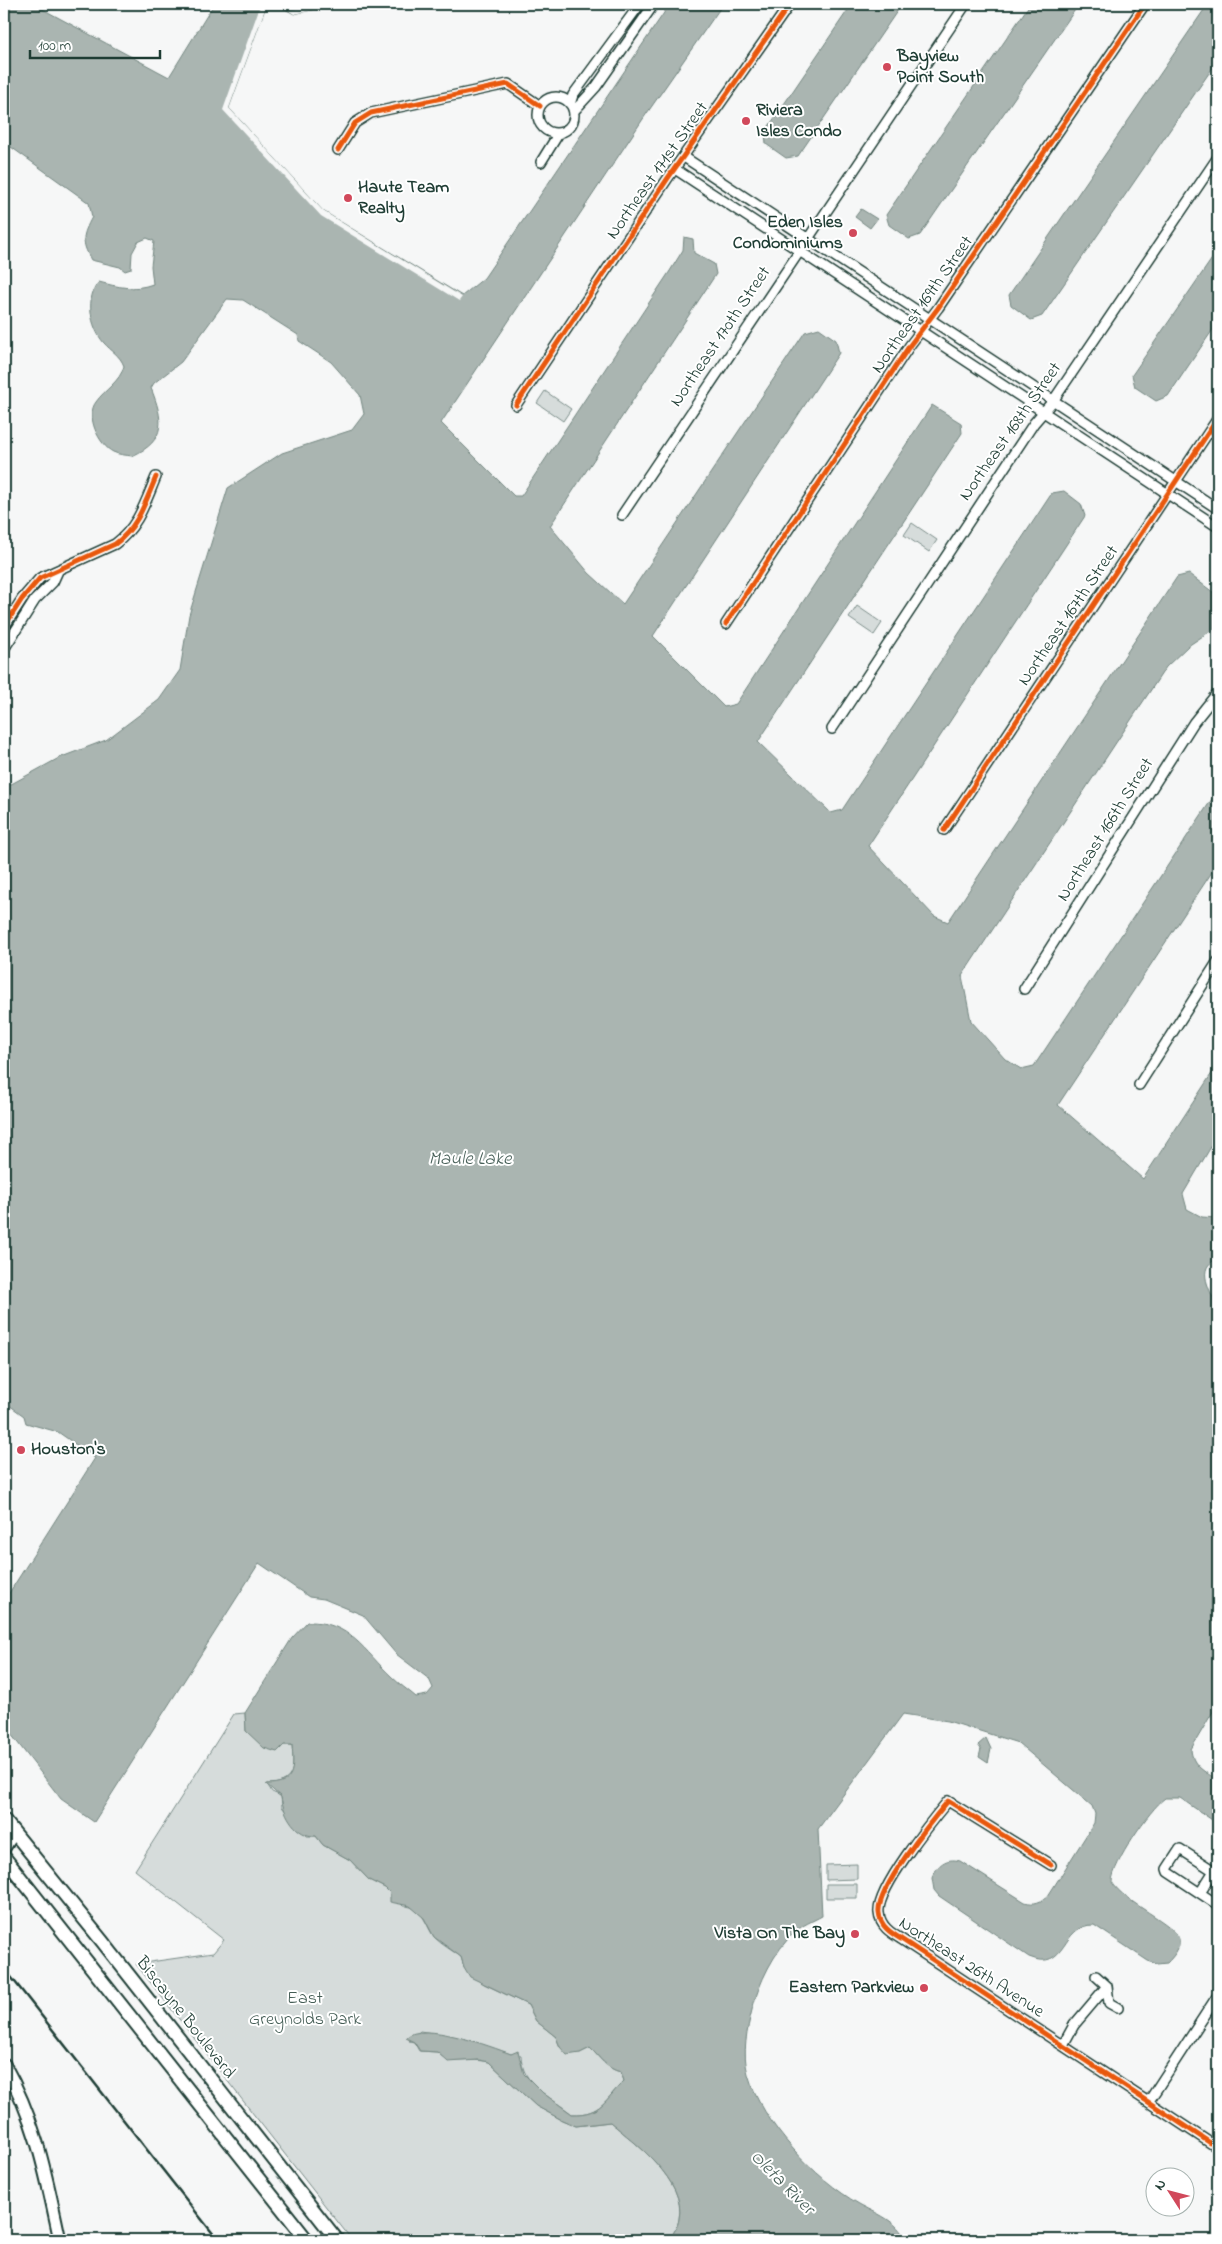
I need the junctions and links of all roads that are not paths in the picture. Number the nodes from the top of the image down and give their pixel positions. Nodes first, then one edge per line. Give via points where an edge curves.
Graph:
1 (640, 4) edge
2 (654, 4) edge
3 (790, 4) edge
4 (966, 4) edge
5 (1145, 4) edge
6 (540, 106) junction
7 (572, 108) junction
8 (559, 133) junction
9 (338, 150) dead end
10 (684, 157) junction
11 (1218, 157) edge
12 (540, 162) dead end
13 (675, 168) junction
14 (806, 238) junction
15 (798, 250) junction
16 (929, 319) junction
17 (920, 331) junction
18 (1053, 401) junction
19 (516, 405) dead end
20 (1043, 412) junction
21 (1218, 418) edge
22 (156, 478) dead end
23 (1175, 481) junction
24 (1167, 494) junction
25 (1218, 509) edge
26 (622, 515) dead end
27 (1218, 527) edge
28 (58, 571) junction
29 (726, 624) dead end
30 (4, 627) edge
31 (4, 649) edge
32 (1218, 692) edge
33 (832, 729) dead end
34 (944, 830) dead end
35 (1218, 961) edge
36 (1024, 989) dead end
37 (1139, 1085) dead end
38 (4, 1820) edge
39 (14, 1833) junction
40 (4, 1848) edge
41 (4, 1857) edge
42 (1051, 1865) dead end
43 (1200, 1893) junction
44 (1218, 1905) edge
45 (1096, 1976) dead end
46 (1107, 1986) junction
47 (1218, 1995) edge
48 (1118, 2008) dead end
49 (1063, 2045) junction
50 (5, 2068) edge
51 (1150, 2102) junction
52 (1218, 2148) edge
53 (60, 2240) edge
54 (307, 2240) edge
55 (337, 2240) edge

1 - 7 street via 573,95
2 - 7 street via 596,87
3 - 10 street, Northeast 171st Street
4 - 14 street, Northeast 170th Street
5 - 16 street, Northeast 169th Street
6 - 7 street via 556,97 562,98
6 - 8 street via 540,124 548,132
6 - 9 street via 508,84 371,113 355,124
7 - 8 street via 572,123
8 - 12 street
10 - 13 street, Northeast 171st Street
10 - 14 street
11 - 18 street, Northeast 168th Street
13 - 15 street
13 - 19 street, Northeast 171st Street
14 - 15 street, Northeast 170th Street
14 - 16 street
15 - 17 street
15 - 26 street, Northeast 170th Street
16 - 17 street, Northeast 169th Street
16 - 18 street
17 - 20 street
17 - 29 street, Northeast 169th Street
18 - 20 street, Northeast 168th Street
18 - 23 street
20 - 24 street
20 - 33 street, Northeast 168th Street
21 - 23 street, Northeast 167th Street
22 - 28 street via 140,518 124,538
23 - 24 street, Northeast 167th Street
23 - 25 street
24 - 27 street
24 - 34 street, Northeast 167th Street
28 - 30 street via 49,572 35,583
28 - 31 street
32 - 36 street, Northeast 166th Street via 1194,722
35 - 37 street
38 - 39 main road, Biscayne Boulevard
39 - 40 street
39 - 55 main road, Biscayne Boulevard
41 - 54 main road
42 - 49 street, Northeast 26th Avenue via 948,1801 897,1870 879,1903 879,1914 886,1928 901,1940
43 - 43 street via 1167,1869 1182,1849 1214,1871
43 - 44 street
45 - 46 street
46 - 48 street via 1109,2003
46 - 49 street via 1074,2026
47 - 51 street
49 - 51 street, Northeast 26th Avenue
50 - 53 street via 34,2127
51 - 52 street, Northeast 26th Avenue

